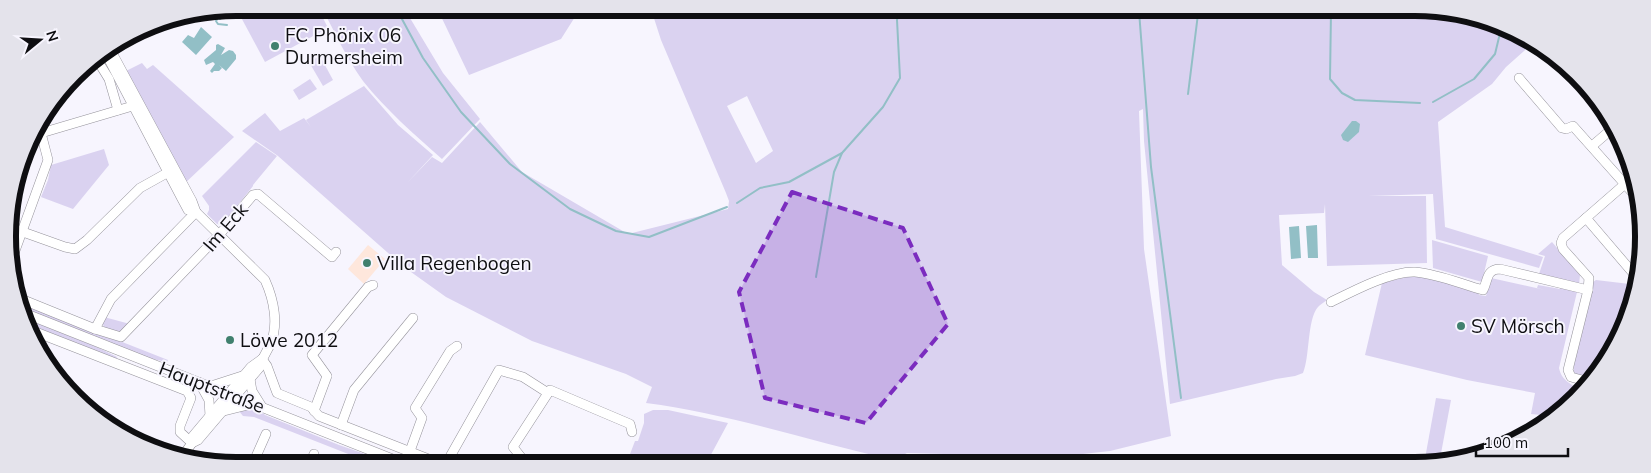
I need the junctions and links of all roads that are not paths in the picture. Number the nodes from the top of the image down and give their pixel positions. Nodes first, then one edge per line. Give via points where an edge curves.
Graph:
1 (112, 54) edge
2 (108, 57) edge
3 (100, 64) edge
4 (1519, 78) dead end
5 (136, 106) junction
6 (118, 110) junction
7 (43, 131) edge
8 (1608, 132) edge
9 (42, 134) edge
10 (1592, 146) junction
11 (171, 171) junction
12 (1625, 184) junction
13 (1630, 189) edge
14 (196, 212) junction
15 (1586, 218) junction
16 (16, 231) edge
17 (22, 233) junction
18 (220, 235) junction
19 (17, 247) edge
20 (336, 252) dead end
21 (1632, 272) edge
22 (372, 285) dead end
23 (1588, 290) junction
24 (26, 301) edge
25 (1331, 302) dead end
26 (31, 316) edge
27 (413, 318) dead end
28 (95, 329) junction
29 (39, 334) edge
30 (457, 346) dead end
31 (262, 358) junction
32 (247, 376) junction
33 (1582, 380) edge
34 (198, 382) junction
35 (210, 386) junction
36 (548, 393) junction
37 (232, 395) junction
38 (258, 405) junction
39 (314, 411) junction
40 (221, 412) junction
41 (210, 416) junction
42 (342, 425) junction
43 (632, 432) dead end
44 (266, 434) dead end
45 (192, 443) junction
46 (186, 451) edge
47 (410, 451) junction
48 (256, 457) edge
49 (388, 457) edge
50 (424, 457) edge
51 (450, 457) edge
52 (521, 457) edge

1 - 5 street
2 - 5 street
3 - 6 street via 109,79
4 - 10 street via 1562,128 1573,126
5 - 6 street
5 - 11 street
6 - 7 street
8 - 10 street
9 - 17 street via 48,160
10 - 12 street
11 - 14 street via 188,210
11 - 17 street via 140,188 75,248
12 - 13 street
12 - 15 street
14 - 18 street
14 - 28 street via 111,299
15 - 21 street
15 - 23 street via 1561,243 1589,278
16 - 17 street
17 - 19 street
18 - 20 street, Im Eck via 253,195 258,194 332,257
18 - 28 street, Im Eck via 121,337
18 - 31 street via 265,280 270,292 274,330
22 - 39 street via 312,355 327,376
23 - 25 street via 1500,269 1489,272 1483,290 1414,272 1376,282
23 - 33 street via 1568,370 1572,377
24 - 28 street
26 - 34 street, Hauptstraße
27 - 42 street via 354,390
29 - 45 street via 187,391 191,398 180,432
30 - 47 street via 450,351 415,408 422,418
31 - 32 street via 260,366
31 - 39 street via 277,393
32 - 35 street
32 - 37 street
32 - 38 street
34 - 35 street, Hauptstraße
34 - 41 street via 210,400
35 - 37 street, Hauptstraße
36 - 43 street via 550,390 561,394 630,424
36 - 51 street via 523,377 499,370
36 - 52 street via 513,447
37 - 38 street, Hauptstraße
37 - 40 street
37 - 41 street
38 - 40 street
38 - 49 street, Hauptstraße
39 - 42 street
40 - 45 street
41 - 45 street
42 - 47 street
44 - 48 street
45 - 46 street
47 - 50 street

